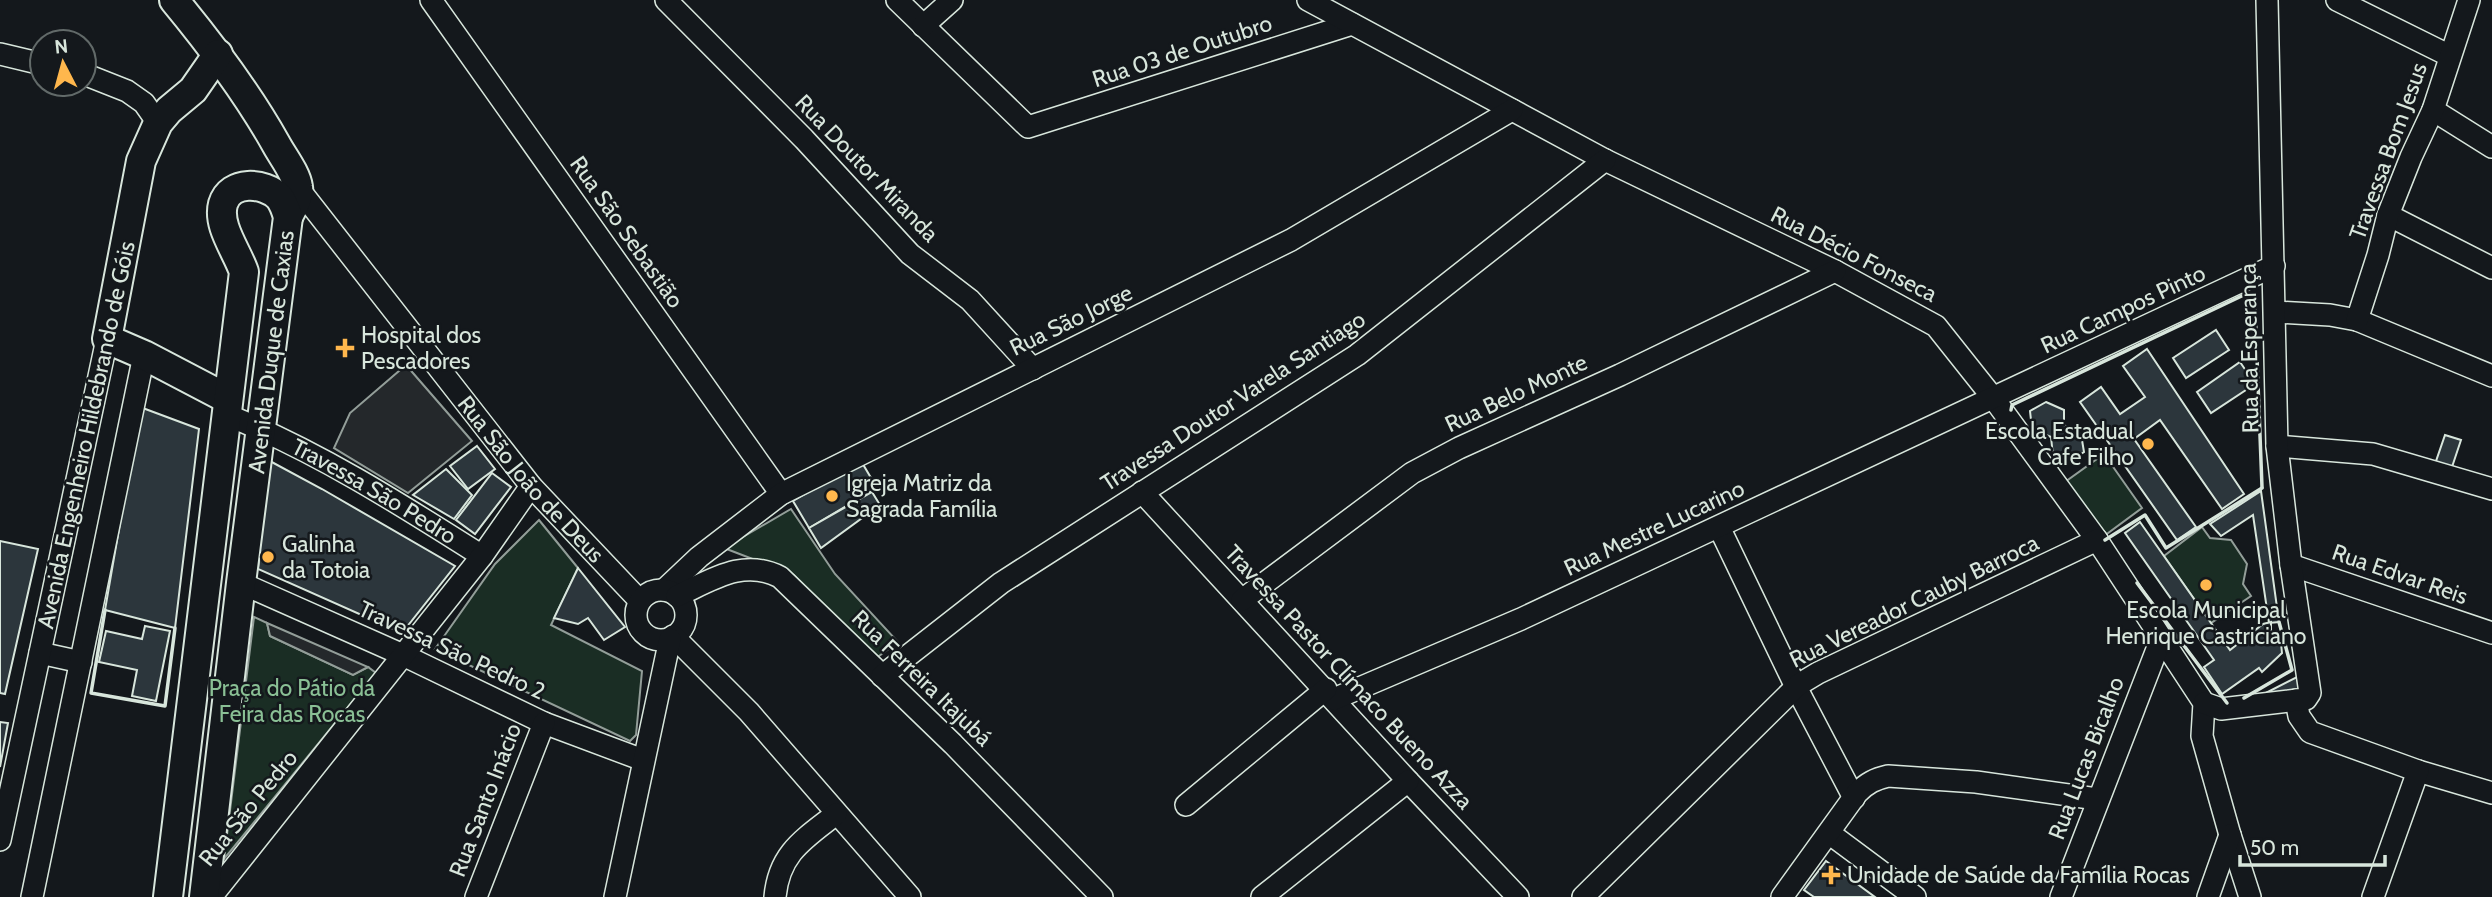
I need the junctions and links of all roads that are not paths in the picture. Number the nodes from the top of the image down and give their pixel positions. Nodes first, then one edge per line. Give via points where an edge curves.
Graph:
1 (174, 0) edge
2 (431, 0) edge
3 (666, 0) edge
4 (897, 0) edge
5 (952, 0) edge
6 (1308, 0) edge
7 (2267, 0) edge
8 (2337, 0) edge
9 (2469, 0) edge
10 (1352, 24) junction
11 (923, 26) junction
12 (218, 54) junction
13 (8, 56) edge
14 (2450, 56) junction
15 (28, 61) edge
16 (98, 80) edge
17 (1512, 110) junction
18 (2433, 110) junction
19 (158, 123) junction
20 (2492, 147) edge
21 (1605, 160) junction
22 (298, 188) junction
23 (2388, 215) junction
24 (288, 217) junction
25 (2274, 266) junction
26 (2492, 268) edge
27 (1835, 271) junction
28 (2275, 312) junction
29 (2357, 320) junction
30 (107, 339) junction
31 (144, 355) junction
32 (1033, 369) junction
33 (2492, 376) edge
34 (1994, 399) junction
35 (228, 407) junction
36 (261, 429) junction
37 (2277, 446) junction
38 (531, 486) junction
39 (2492, 489) edge
40 (1142, 492) junction
41 (781, 494) junction
42 (1719, 527) junction
43 (2097, 540) junction
44 (482, 556) junction
45 (2291, 565) junction
46 (241, 583) junction
47 (671, 593) junction
48 (1242, 600) junction
49 (640, 601) junction
50 (2492, 633) edge
51 (671, 637) junction
52 (2161, 639) junction
53 (40, 653) junction
54 (403, 655) junction
55 (81, 662) junction
56 (882, 676) junction
57 (1796, 687) junction
58 (1330, 694) junction
59 (2303, 696) junction
60 (2204, 703) junction
61 (544, 723) junction
62 (643, 760) junction
63 (2418, 771) junction
64 (1408, 781) junction
65 (2492, 793) edge
66 (1856, 795) junction
67 (2097, 799) junction
68 (1186, 805) dead end
69 (836, 814) junction
70 (1829, 833) junction
71 (2230, 835) junction
72 (0, 840) edge
73 (1791, 894) edge
74 (1908, 895) edge
75 (32, 897) edge
76 (169, 897) edge
77 (204, 897) edge
78 (211, 897) edge
79 (475, 897) edge
80 (615, 897) edge
81 (775, 897) edge
82 (910, 897) edge
83 (1102, 897) edge
84 (1262, 897) edge
85 (1518, 897) edge
86 (1583, 897) edge
87 (2061, 897) edge
88 (2208, 897) edge
89 (2250, 897) edge
90 (2373, 897) edge

1 - 12 main road, Rua São João de Deus
2 - 41 street, Rua São Sebastião
3 - 32 street, Rua Doutor Miranda via 910,254 970,300
4 - 11 street
5 - 11 street
6 - 10 street, Rua Décio Fonseca
7 - 25 street, Rua da Esperança
8 - 14 street
9 - 14 street, Travessa Bom Jesus
10 - 11 street, Rua 03 de Outubro via 1028,127
10 - 17 street, Rua Décio Fonseca
12 - 19 main road, Avenida Engenheiro Hildebrando de Góis via 194,90
12 - 22 main road, Rua São João de Deus via 253,104
13 - 15 street
14 - 18 street, Travessa Bom Jesus
16 - 19 street via 144,103
17 - 21 street, Rua Décio Fonseca
17 - 32 street, Rua São Jorge via 1291,240
18 - 20 street
18 - 23 street, Travessa Bom Jesus
19 - 30 main road, Avenida Engenheiro Hildebrando de Góis via 142,161
21 - 27 street, Rua Décio Fonseca
21 - 40 street, Travessa Doutor Varela Santiago via 1357,355
22 - 24 main road
22 - 38 street, Rua São João de Deus
23 - 26 street
23 - 29 street, Travessa Bom Jesus
24 - 35 main road, Avenida Duque de Caxias via 278,196 263,188 240,186 229,192 223,205 223,224 244,272
24 - 36 main road, Avenida Duque de Caxias
25 - 28 street, Rua da Esperança
25 - 34 street, Rua Campos Pinto
27 - 34 street, Rua Décio Fonseca via 1936,326
27 - 48 street, Rua Belo Monte via 1412,473
28 - 29 street
28 - 37 street, Rua da Esperança
29 - 33 street
30 - 31 main road, Travessa São Pedro
30 - 53 street, Avenida Engenheiro Hildebrando de Góis
31 - 35 main road, Travessa São Pedro
31 - 55 street, Avenida Engenheiro Hildebrando de Góis
32 - 41 street, Rua São Jorge
34 - 42 street, Rua Mestre Lucarino
34 - 43 street, Rua Décio Fonseca
35 - 36 street, Travessa São Pedro
35 - 76 main road, Avenida Duque de Caxias
36 - 44 street, Travessa São Pedro via 362,483
36 - 46 main road, Avenida Duque de Caxias
37 - 39 street via 2373,454
37 - 45 street, Rua da Esperança
38 - 44 street, Rua São Pedro
38 - 49 street, Rua São João de Deus
40 - 48 street, Travessa Pastor Clímaco Bueno Azza
40 - 56 street, Travessa Doutor Varela Santiago via 1001,583
41 - 47 street, Rua São Jorge via 699,557
42 - 57 street
42 - 58 street, Rua Mestre Lucarino via 1521,619
43 - 52 street, Rua Décio Fonseca
43 - 57 street, Rua Vereador Cauby Barroca
44 - 54 street, Rua São Pedro
45 - 50 street, Rua Edvar Reis
45 - 59 street, Rua da Esperança
46 - 54 street, Travessa São Pedro 2
46 - 77 main road, Avenida Duque de Caxias
47 - 49 street via 650,592
47 - 51 street via 684,606 686,619
47 - 56 street, Rua Ferreira Itajubá via 742,569 769,571 785,581
48 - 58 street, Travessa Pastor Clímaco Bueno Azza
49 - 51 street via 635,613 645,635 657,640
51 - 62 street
51 - 69 street via 749,712
52 - 60 street, Rua Décio Fonseca
52 - 67 street, Rua Lucas Bicalho
53 - 55 street
53 - 72 street, Avenida Engenheiro Hildebrando de Góis
54 - 61 street, Travessa São Pedro 2
54 - 78 street, Rua São Pedro
55 - 75 street, Avenida Engenheiro Hildebrando de Góis
56 - 83 street, Rua Ferreira Itajubá
57 - 66 street
57 - 86 street, Rua Vereador Cauby Barroca
58 - 64 street, Travessa Pastor Clímaco Bueno Azza
58 - 68 street, Rua Mestre Lucarino
59 - 60 street via 2221,709
59 - 63 street, Rua da Esperança via 2299,716 2309,732
60 - 71 street via 2202,736
61 - 62 street, Travessa São Pedro 2
61 - 79 street, Rua Santo Inácio
62 - 80 street
63 - 65 street, Rua da Esperança
63 - 90 street
64 - 84 street
64 - 85 street, Travessa Pastor Clímaco Bueno Azza
66 - 67 street via 1866,783 1888,776 1976,782
66 - 70 street
67 - 87 street, Rua Lucas Bicalho
69 - 81 street via 785,858
69 - 82 street
70 - 73 street
70 - 74 street
71 - 88 street
71 - 89 street

